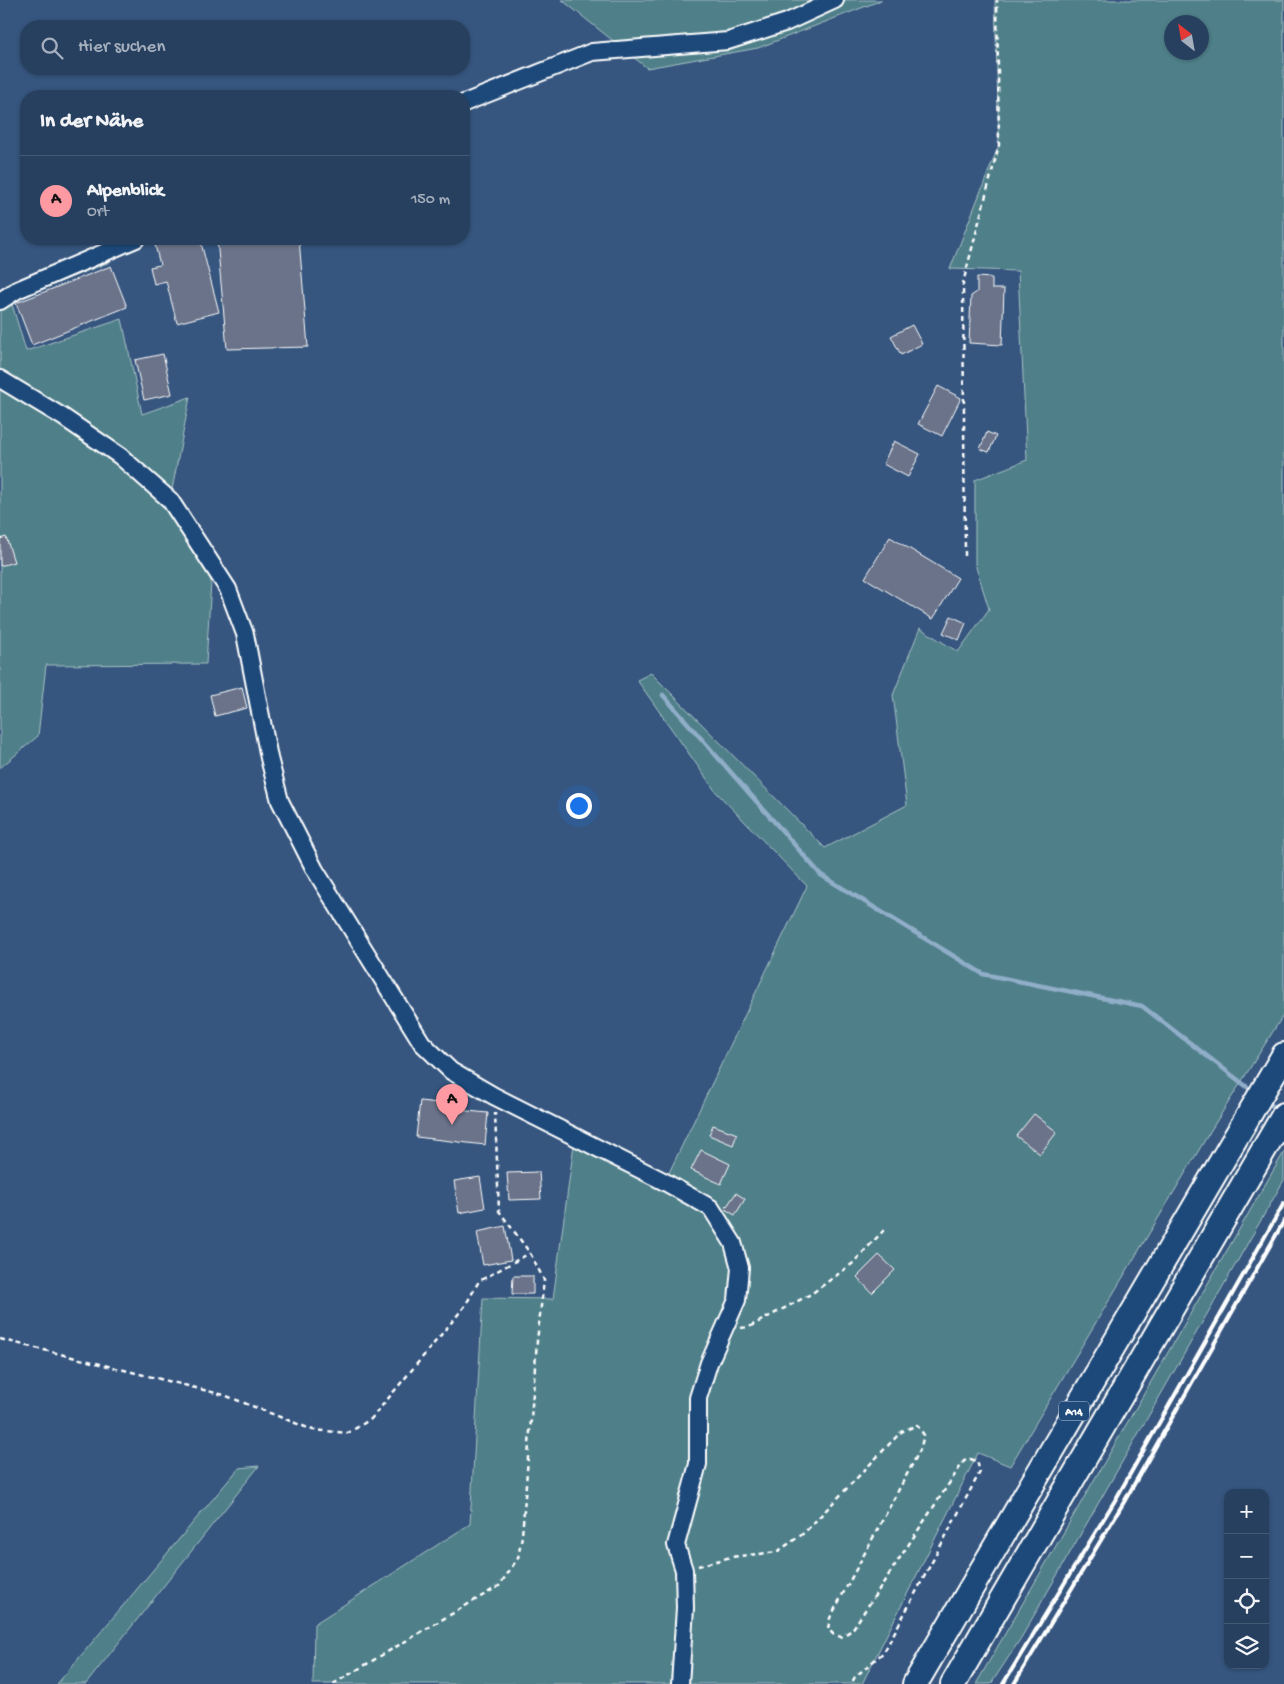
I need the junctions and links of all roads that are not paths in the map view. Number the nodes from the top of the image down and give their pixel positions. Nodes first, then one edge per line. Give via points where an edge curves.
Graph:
1 (835, 0) edge
2 (470, 101) edge
3 (122, 245) edge
4 (0, 301) edge
5 (0, 378) edge
6 (1284, 1055) edge
7 (1284, 1114) edge
8 (680, 1684) edge
9 (915, 1684) edge
10 (953, 1684) edge

1 - 2 street via 787,22 728,41 592,52
3 - 4 street via 17,290
5 - 8 street via 120,456 170,500 228,589 244,634 280,800 314,870 422,1043 451,1071 494,1096 711,1208 733,1243 740,1268 737,1300 709,1363 698,1398 698,1464 676,1545 684,1570
6 - 9 highway, A14
7 - 10 highway, A14

